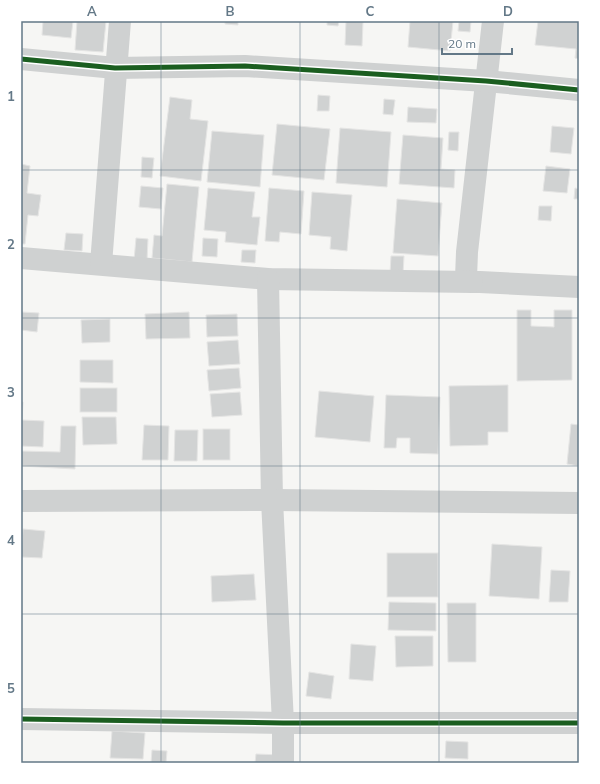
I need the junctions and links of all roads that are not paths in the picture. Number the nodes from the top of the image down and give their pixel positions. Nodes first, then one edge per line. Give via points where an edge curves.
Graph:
1 (120, 21) edge
2 (493, 21) edge
3 (21, 59) edge
4 (115, 68) junction
5 (486, 81) junction
6 (579, 90) edge
7 (21, 258) edge
8 (101, 264) junction
9 (268, 279) junction
10 (472, 282) junction
11 (579, 287) edge
12 (272, 500) junction
13 (21, 501) edge
14 (579, 503) edge
15 (21, 719) edge
16 (283, 723) junction
17 (579, 723) edge
18 (283, 763) edge

1 - 4 street
2 - 5 street
3 - 4 street
4 - 5 street via 245,66
4 - 8 street
5 - 6 street
5 - 10 street via 465,270 466,278
7 - 8 street
8 - 9 street
9 - 10 street
9 - 12 street
10 - 11 street
12 - 13 street
12 - 14 street
12 - 16 street
15 - 16 street
16 - 17 street
16 - 18 street

